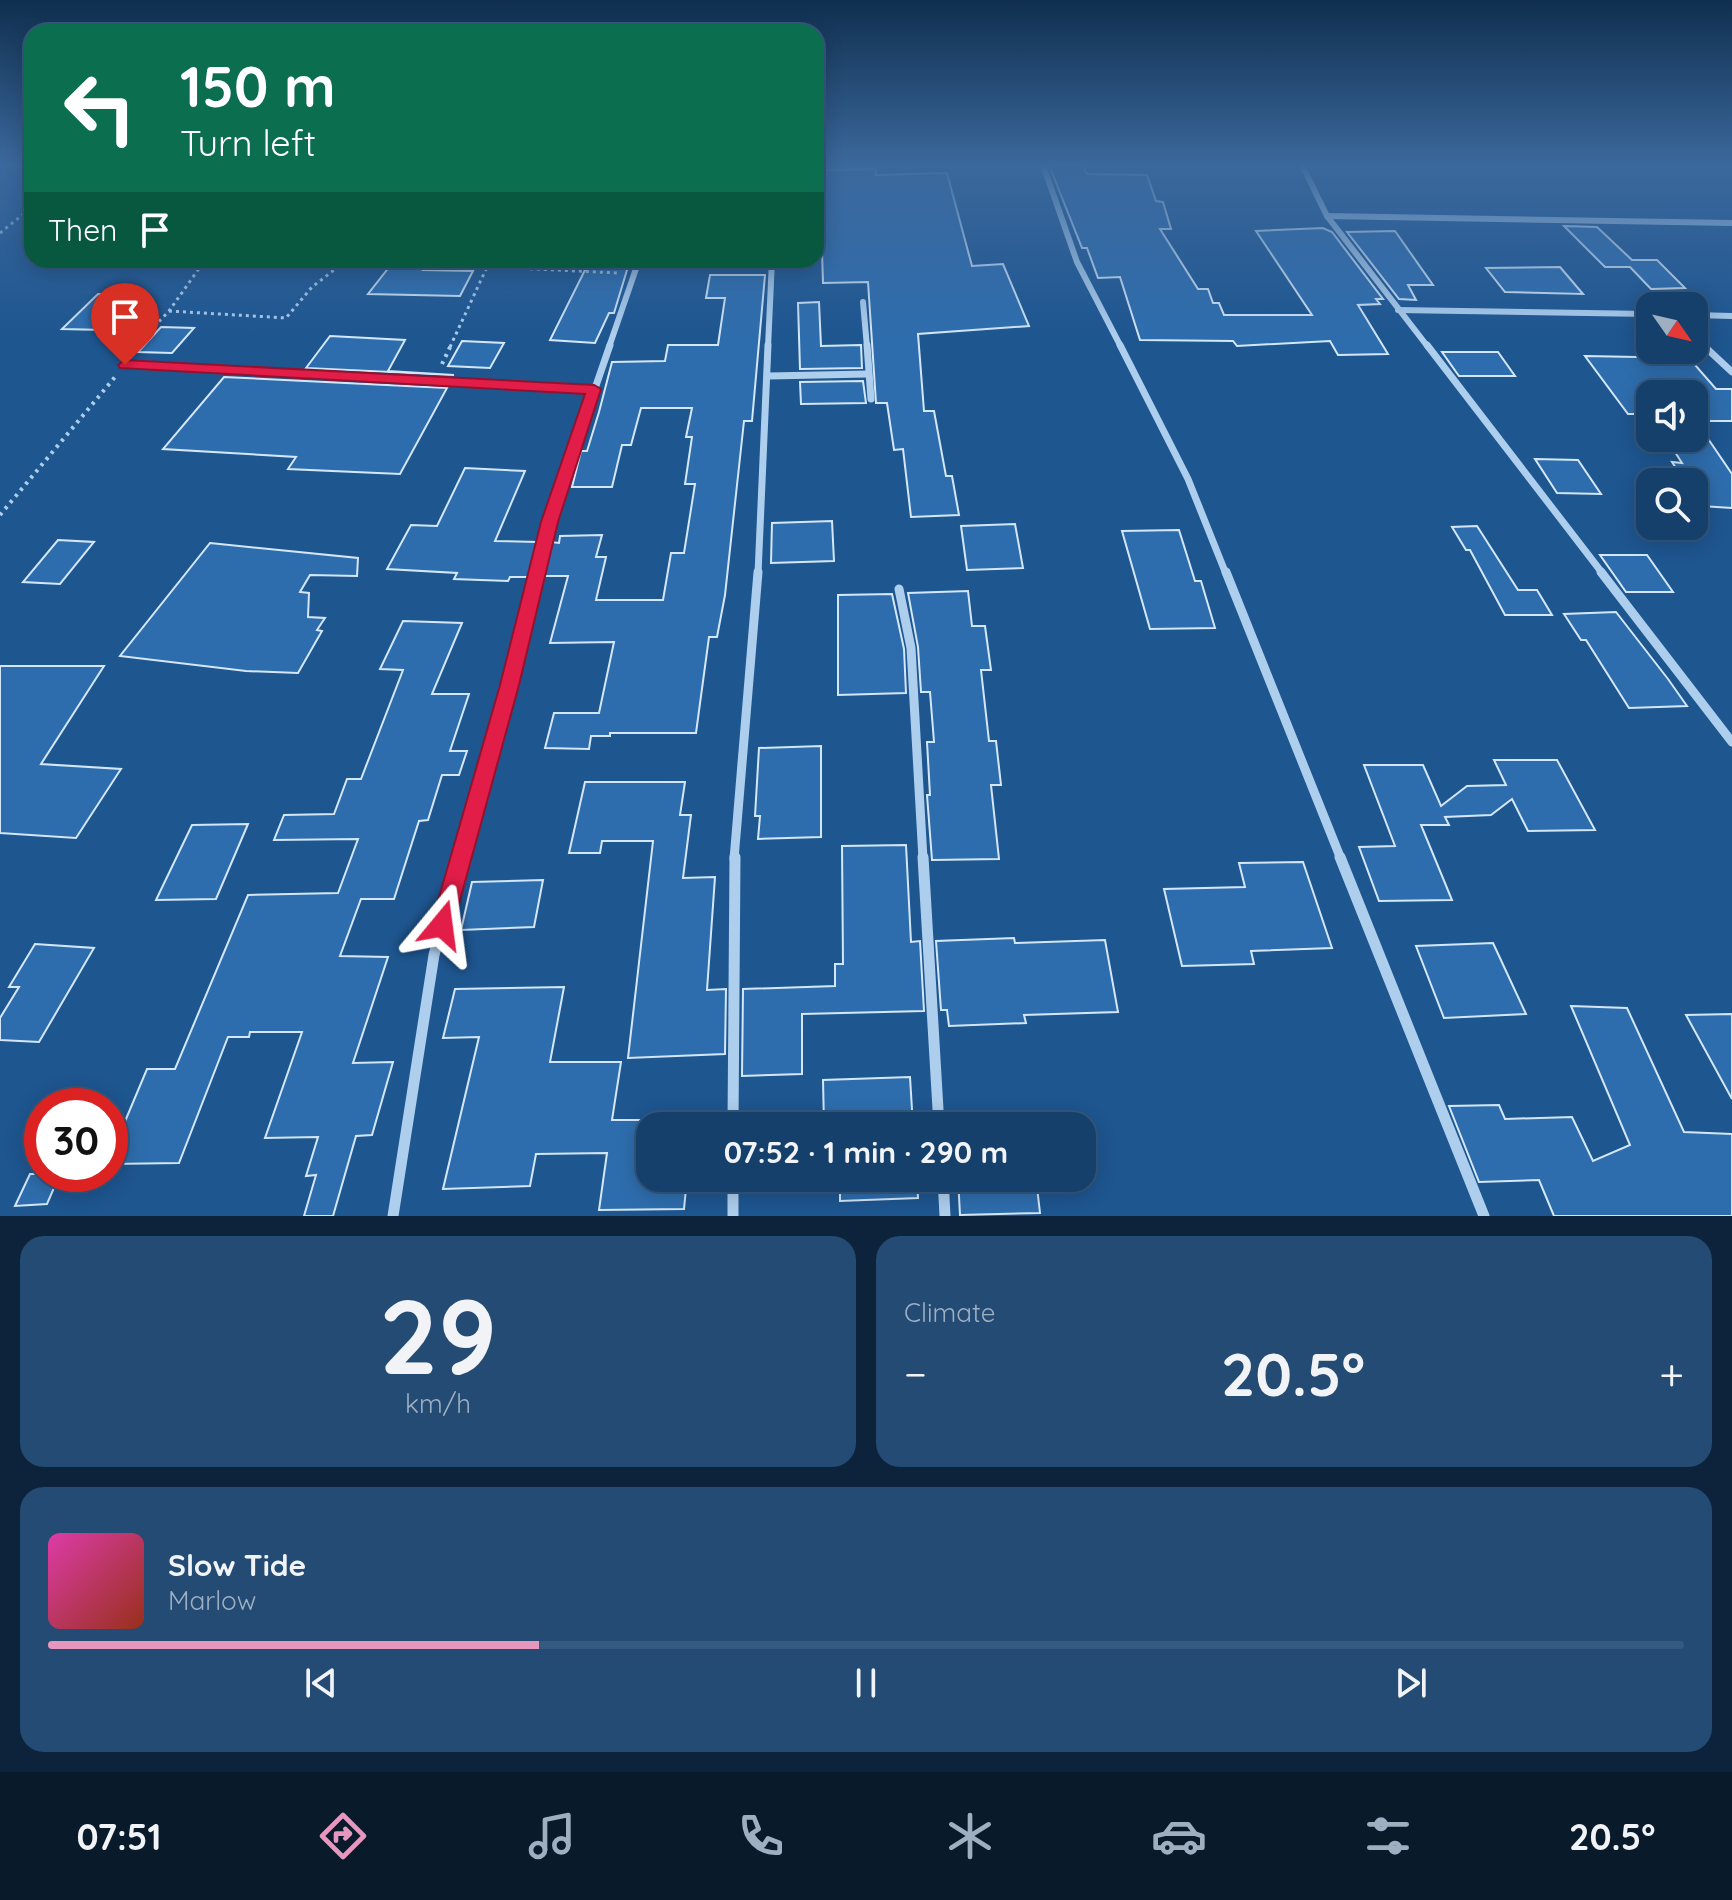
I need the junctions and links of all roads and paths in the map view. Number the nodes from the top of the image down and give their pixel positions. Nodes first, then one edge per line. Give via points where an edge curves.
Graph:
1 (1063, 222) edge
2 (1331, 222) edge
3 (1659, 222) edge
4 (1732, 223) edge
5 (199, 268) edge
6 (337, 268) edge
7 (487, 268) edge
8 (508, 268) edge
9 (637, 268) edge
10 (772, 268) edge
11 (635, 274) junction
12 (863, 302) dead end
13 (1398, 310) junction
14 (169, 311) junction
15 (1636, 314) edge
16 (1708, 315) edge
17 (1732, 316) edge
18 (1708, 350) edge
19 (125, 365) junction
20 (1732, 372) edge
21 (867, 374) junction
22 (769, 376) junction
23 (432, 383) junction
24 (594, 389) junction
25 (871, 399) dead end
26 (0, 515) edge
27 (899, 589) dead end
28 (1732, 742) edge
29 (733, 1112) edge
30 (938, 1112) edge
31 (733, 1192) edge
32 (944, 1192) edge
33 (393, 1216) edge
34 (733, 1216) edge
35 (945, 1216) edge
36 (1484, 1216) edge

1 - 36 street via 1077,262 1188,479
2 - 13 street
3 - 4 street
5 - 14 path
6 - 14 path via 286,318
7 - 23 path
8 - 11 path
9 - 11 street
10 - 22 street
11 - 24 street
12 - 21 street
13 - 15 street
13 - 28 street
14 - 19 path via 138,341
16 - 17 street
18 - 20 street
19 - 23 street
19 - 26 path
21 - 22 street
21 - 25 street
22 - 29 street via 757,606 733,875
23 - 24 street
24 - 33 street via 549,522 510,685 434,955
27 - 30 street via 911,648
31 - 34 street
32 - 35 street

